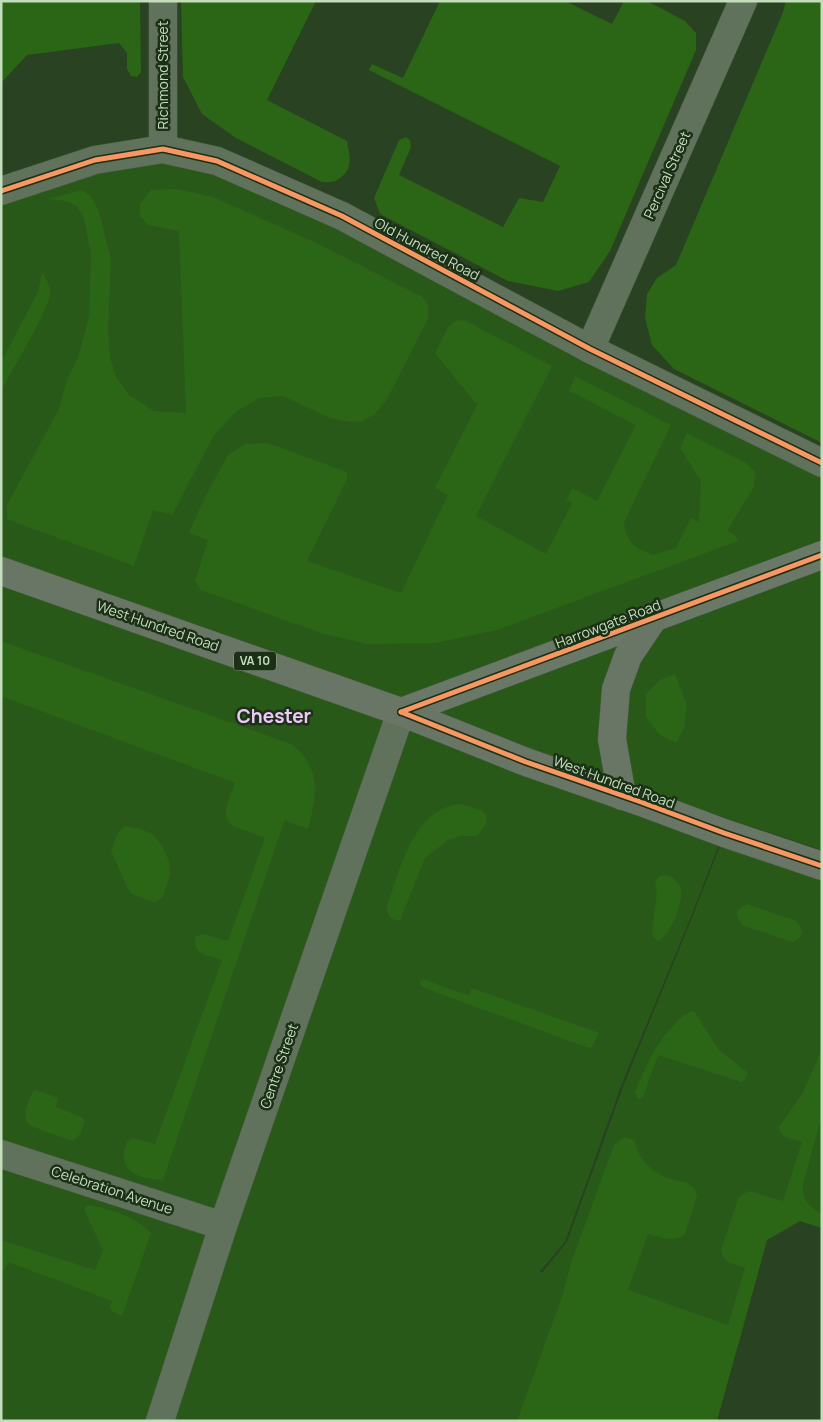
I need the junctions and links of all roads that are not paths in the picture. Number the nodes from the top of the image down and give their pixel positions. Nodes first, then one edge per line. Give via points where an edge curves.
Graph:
1 (163, 1) edge
2 (743, 1) edge
3 (163, 149) junction
4 (1, 191) edge
5 (590, 349) junction
6 (822, 464) edge
7 (822, 555) edge
8 (1, 571) edge
9 (652, 619) junction
10 (401, 712) junction
11 (622, 796) junction
12 (822, 866) edge
13 (1, 1154) edge
14 (223, 1226) junction
15 (160, 1421) edge

1 - 3 street, Richmond Street
2 - 5 street, Percival Street
3 - 4 street, Old Hundred Road via 95,160
3 - 5 street, Old Hundred Road via 217,161 342,216
5 - 6 street, Old Hundred Road
7 - 9 main road, Harrowgate Road
8 - 10 main road, West Hundred Road / VA 10
9 - 10 main road, Harrowgate Road
9 - 11 main road via 628,656 616,689 612,738
10 - 11 main road, West Hundred Road / VA 10
10 - 14 street, Centre Street
11 - 12 main road, West Hundred Road / VA 10
13 - 14 street, Celebration Avenue
14 - 15 street, Centre Street

